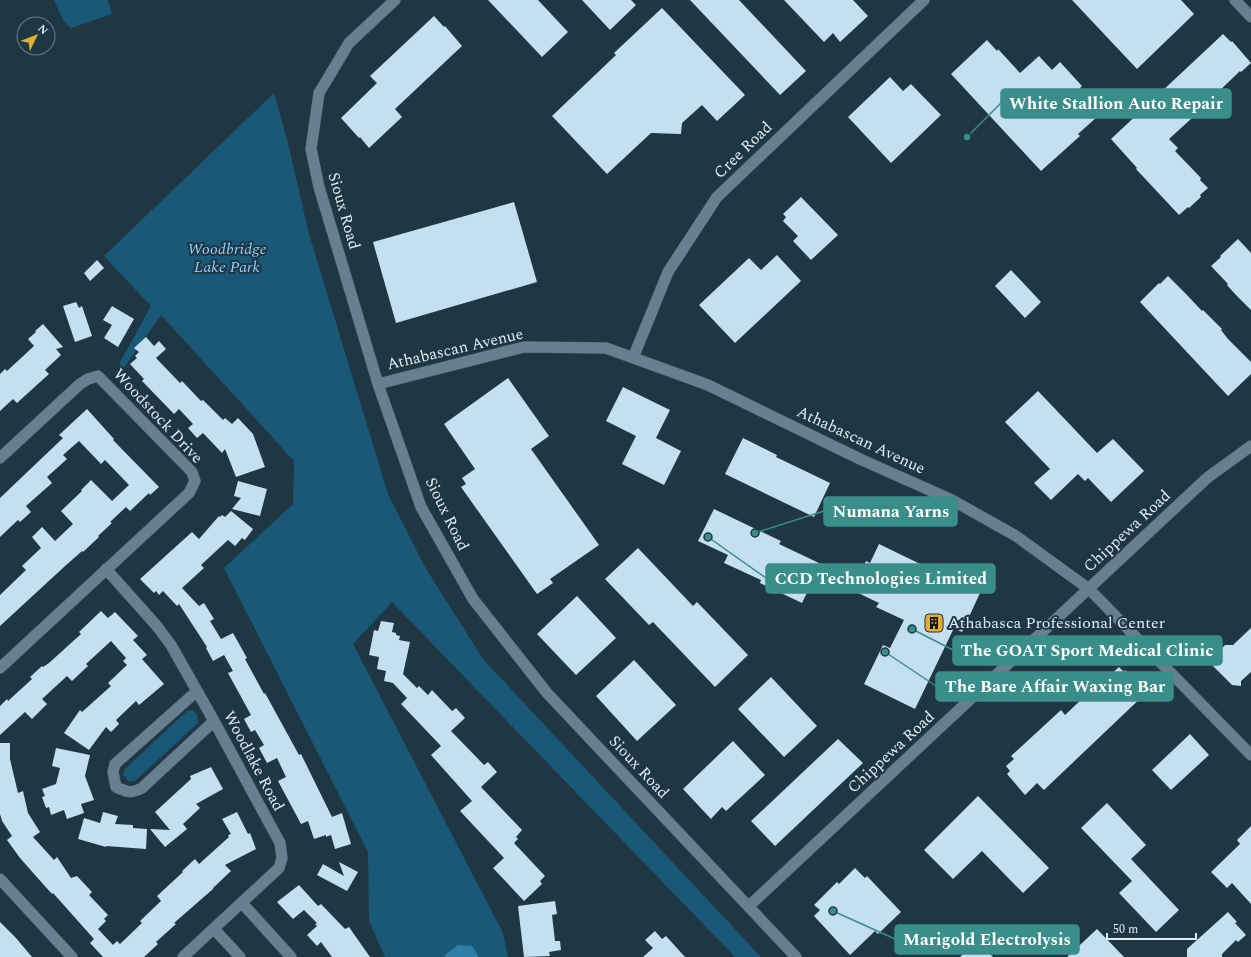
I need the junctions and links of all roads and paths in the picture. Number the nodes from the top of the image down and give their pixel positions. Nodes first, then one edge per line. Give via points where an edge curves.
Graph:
1 (396, 0) edge
2 (924, 0) edge
3 (1235, 0) edge
4 (1251, 17) edge
5 (633, 358) junction
6 (378, 384) junction
7 (1251, 446) edge
8 (0, 458) edge
9 (106, 569) junction
10 (1089, 589) junction
11 (0, 668) edge
12 (197, 691) junction
13 (214, 721) junction
14 (1251, 754) edge
15 (0, 879) edge
16 (242, 903) junction
17 (749, 906) junction
18 (214, 929) junction
19 (72, 957) edge
20 (183, 957) edge
21 (240, 957) edge
22 (291, 957) edge
23 (796, 957) edge

1 - 6 street, Sioux Road via 349,43 319,93 312,149 319,187
2 - 5 street, Cree Road via 717,197 668,272
3 - 4 street
5 - 6 street, Athabascan Avenue via 606,348 524,347
5 - 10 street, Athabascan Avenue via 708,385 862,460 952,500 1016,536
6 - 17 street, Sioux Road via 421,507 473,599 547,693
7 - 10 street, Chippewa Road via 1207,478
8 - 9 street, Woodstock Drive via 88,378 98,376 108,384 192,472 195,481 189,493
9 - 11 street, Woodstock Drive
9 - 12 street, Woodlake Road via 156,625
10 - 14 street, Athabascan Avenue
10 - 17 street, Chippewa Road
12 - 13 street, Woodlake Road
12 - 13 street via 115,764 113,772 116,787 134,793 142,788
13 - 16 street, Woodlake Road via 280,843 282,858 279,868
15 - 19 street
16 - 18 street, Woodlake Road
16 - 22 street
17 - 23 street, Sioux Road
18 - 20 street, Woodlake Road
18 - 21 street

